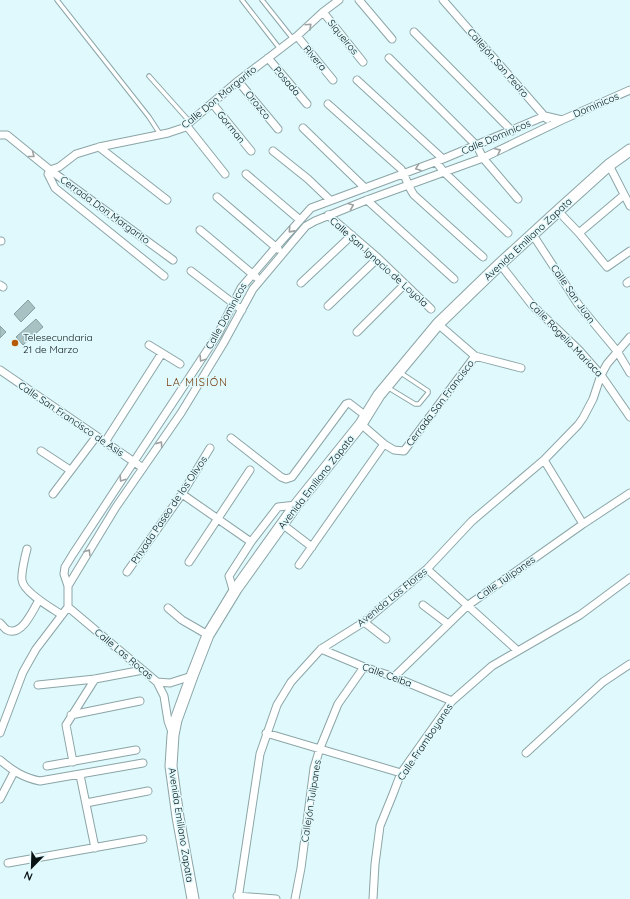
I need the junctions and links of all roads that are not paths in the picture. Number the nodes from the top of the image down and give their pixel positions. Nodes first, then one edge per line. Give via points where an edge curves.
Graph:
1 (57, 0) edge
2 (242, 0) edge
3 (262, 0) edge
4 (339, 0) edge
5 (360, 0) edge
6 (443, 0) edge
7 (323, 12) junction
8 (414, 32) dead end
9 (295, 38) junction
10 (392, 39) dead end
11 (280, 49) junction
12 (268, 58) junction
13 (389, 58) dead end
14 (363, 62) dead end
15 (149, 76) dead end
16 (333, 80) dead end
17 (357, 80) dead end
18 (238, 81) junction
19 (630, 90) edge
20 (212, 103) junction
21 (307, 104) dead end
22 (328, 104) dead end
23 (545, 116) junction
24 (562, 120) junction
25 (188, 123) junction
26 (553, 124) junction
27 (303, 128) dead end
28 (278, 129) dead end
29 (512, 131) junction
30 (0, 135) edge
31 (161, 135) junction
32 (477, 146) junction
33 (99, 147) junction
34 (630, 150) edge
35 (251, 151) dead end
36 (273, 151) dead end
37 (483, 158) junction
38 (443, 159) junction
39 (436, 162) junction
40 (609, 165) junction
41 (50, 170) junction
42 (444, 172) junction
43 (225, 174) dead end
44 (246, 174) dead end
45 (404, 174) junction
46 (408, 185) junction
47 (365, 188) junction
48 (624, 195) junction
49 (218, 197) dead end
50 (518, 199) dead end
51 (168, 200) dead end
52 (330, 200) junction
53 (366, 200) junction
54 (630, 206) edge
55 (558, 211) junction
56 (328, 215) junction
57 (300, 220) junction
58 (200, 230) dead end
59 (508, 233) dead end
60 (579, 233) junction
61 (352, 235) junction
62 (533, 235) junction
63 (276, 247) junction
64 (630, 251) edge
65 (283, 254) junction
66 (483, 257) dead end
67 (378, 258) junction
68 (173, 260) dead end
69 (500, 264) junction
70 (191, 271) dead end
71 (252, 273) junction
72 (164, 276) dead end
73 (454, 279) dead end
74 (260, 281) junction
75 (301, 283) dead end
76 (405, 284) junction
77 (233, 304) junction
78 (328, 306) dead end
79 (431, 309) dead end
80 (242, 310) junction
81 (438, 324) junction
82 (356, 332) dead end
83 (630, 336) edge
84 (149, 345) dead end
85 (617, 351) junction
86 (162, 353) junction
87 (475, 356) junction
88 (180, 364) dead end
89 (520, 368) dead end
90 (0, 370) edge
91 (399, 372) junction
92 (193, 373) junction
93 (630, 373) edge
94 (601, 375) junction
95 (202, 378) junction
96 (386, 387) junction
97 (630, 417) edge
98 (363, 420) junction
99 (96, 437) junction
100 (231, 438) dead end
101 (105, 442) junction
102 (384, 444) junction
103 (210, 448) dead end
104 (41, 451) dead end
105 (544, 460) junction
106 (134, 461) junction
107 (143, 468) junction
108 (70, 470) junction
109 (250, 470) dead end
110 (630, 493) edge
111 (53, 494) dead end
112 (182, 494) junction
113 (296, 505) junction
114 (218, 520) junction
115 (282, 524) junction
116 (582, 524) junction
117 (251, 542) junction
118 (312, 546) junction
119 (26, 548) dead end
120 (189, 562) dead end
121 (300, 565) dead end
122 (427, 569) junction
123 (127, 572) dead end
124 (630, 578) edge
125 (68, 586) junction
126 (234, 593) junction
127 (39, 600) junction
128 (423, 605) dead end
129 (467, 606) junction
130 (68, 607) junction
131 (168, 608) dead end
132 (62, 615) junction
133 (364, 622) junction
134 (0, 623) edge
135 (448, 624) junction
136 (208, 635) junction
137 (386, 639) dead end
138 (321, 649) junction
139 (518, 651) junction
140 (630, 664) edge
141 (364, 667) junction
142 (143, 670) junction
143 (192, 676) junction
144 (394, 677) junction
145 (94, 679) junction
146 (157, 682) junction
147 (38, 685) dead end
148 (140, 701) dead end
149 (452, 702) junction
150 (71, 715) junction
151 (0, 733) edge
152 (266, 733) junction
153 (173, 735) junction
154 (320, 748) junction
155 (136, 750) dead end
156 (526, 753) dead end
157 (0, 760) edge
158 (73, 762) junction
159 (143, 763) dead end
160 (47, 766) dead end
161 (14, 772) junction
162 (401, 773) junction
163 (80, 775) junction
164 (148, 791) dead end
165 (0, 800) edge
166 (86, 803) junction
167 (143, 839) dead end
168 (95, 848) junction
169 (8, 863) dead end
170 (238, 898) edge
171 (193, 899) edge
172 (276, 899) edge
173 (295, 899) edge
174 (374, 899) edge

1 - 31 lane
2 - 11 lane
3 - 9 lane
4 - 7 street, Calle Don Margarito
5 - 10 street
6 - 23 street, Callejón San Pedro
9 -> 7 street, Calle Don Margarito
7 - 14 street, Siqueiros
8 - 29 street
9 - 11 street, Calle Don Margarito
9 - 16 street, Rivera
11 - 12 street, Calle Don Margarito
12 - 18 street, Calle Don Margarito
12 - 21 street, Posada
13 - 32 street
15 - 25 lane
17 - 38 street
18 - 20 street, Calle Don Margarito
18 - 28 street, Orozco
19 - 24 street, Dominicos
20 - 25 street, Calle Don Margarito
20 - 35 street, Gorman
22 - 45 street
23 - 24 street, Dominicos
23 - 26 street, Callejón San Pedro
23 - 29 street, Calle Dominicos
24 - 26 street, Dominicos
25 - 31 street, Calle Don Margarito via 183,128
25 - 43 street
37 -> 26 street, Calle Dominicos
27 - 47 street
29 - 32 street, Calle Dominicos
30 -> 41 street via 7,135
31 - 33 street, Calle Don Margarito
32 - 37 street
32 - 38 street, Calle Dominicos
33 - 41 street, Calle Don Margarito via 76,154 59,167
33 - 51 street
34 - 40 main road, Avenida Emiliano Zapata
36 - 52 street
37 - 42 street, Calle Dominicos
37 - 50 street
38 - 39 street, Calle Dominicos
39 - 42 street
39 -> 45 street, Calle Dominicos
40 - 48 street
40 - 55 main road, Avenida Emiliano Zapata
41 - 68 street, Cerrada Don Margarito
41 - 72 street, Cerrada Don Margarito via 48,174 55,188
42 - 46 street, Calle Dominicos
42 - 59 street
44 - 57 street
45 - 46 street
45 - 47 street, Calle Dominicos
46 - 53 street, Calle Dominicos
46 - 66 street via 414,195
47 - 52 street, Calle Dominicos
48 - 54 street
48 - 60 street
49 - 63 street
52 - 57 street, Calle Dominicos via 312,208
56 -> 53 street, Calle Dominicos
53 - 73 street
55 - 60 street
55 - 62 main road, Avenida Emiliano Zapata
56 - 61 street, Calle San Ignacio de Loyola
56 - 65 street, Calle Dominicos via 306,226
57 -> 63 street, Calle Dominicos
58 - 71 street
60 - 64 street via 607,266
61 - 67 street, Calle San Ignacio de Loyola
61 - 75 street
62 - 69 main road, Avenida Emiliano Zapata
62 - 85 street, Calle San Juan via 578,304
63 - 65 street
63 - 71 street, Calle Dominicos
65 - 74 street, Calle Dominicos
67 - 76 street, Calle San Ignacio de Loyola
67 - 78 street
69 - 81 main road, Avenida Emiliano Zapata
69 - 94 street, Calle Rogelio Mariaca via 532,305
70 - 77 street
71 - 74 street
71 - 77 street, Calle Dominicos
74 - 80 street, Calle Dominicos
76 - 79 street, Calle San Ignacio de Loyola
76 - 82 street
77 - 80 street
77 -> 92 street, Calle Dominicos via 218,334
80 - 95 street, Calle Dominicos
81 - 87 street, Cerrada San Francisco
81 - 91 main road, Avenida Emiliano Zapata
83 - 85 street, Avenida Las Flores
84 - 86 street
85 - 93 street, Calle San Juan
85 - 94 street, Avenida Las Flores
86 - 88 street
86 - 101 street
87 - 89 street
87 - 102 street, Cerrada San Francisco via 404,451 394,450
90 - 99 street, Calle San Francisco de Asis
91 - 96 main road, Avenida Emiliano Zapata
91 - 96 lane via 428,391 420,404 415,404
92 - 95 street
92 - 106 street, Calle Dominicos
94 - 97 street, Calle Rogelio Mariaca
94 - 105 street, Avenida Las Flores via 583,418
107 -> 95 street, Calle Dominicos
96 - 98 main road, Avenida Emiliano Zapata
98 - 100 street via 352,404 346,404 292,477 286,479
98 - 102 street
98 - 113 main road, Avenida Emiliano Zapata
99 - 101 street, Calle San Francisco de Asis
99 - 108 street
101 - 106 street, Calle San Francisco de Asis
102 - 118 street
103 - 112 street, Privada Paseo de los Olivos
104 - 108 street
105 - 116 street
105 - 122 street, Avenida Las Flores via 472,522
106 - 107 street, Calle San Francisco de Asis
106 -> 125 street, Calle Dominicos via 65,567 64,574
125 -> 107 street, Calle Dominicos via 116,506
108 - 111 street
109 - 114 street
110 - 116 street, Calle Tulipanes
112 - 114 street
112 - 123 street, Privada Paseo de los Olivos
113 - 115 main road, Avenida Emiliano Zapata
113 - 117 street via 278,508
114 - 117 street
114 - 120 street
115 - 118 street
115 - 126 main road, Avenida Emiliano Zapata
116 - 129 street, Calle Tulipanes
117 - 126 street via 229,576
118 - 121 street
119 - 127 street via 22,580
122 - 129 street
122 - 133 street, Avenida Las Flores
124 - 139 street, Calle Framboyanes via 580,616
125 - 130 street, Calle Dominicos
126 - 136 main road, Avenida Emiliano Zapata
127 - 132 street
127 - 134 street via 21,629 7,630
128 - 135 street
129 - 135 street, Calle Tulipanes
129 - 139 street
130 - 132 street
130 - 142 street, Calle Las Rocas
131 - 136 street via 182,620
132 - 151 street via 36,649 23,672
133 - 137 street
133 - 138 street, Avenida Las Flores
135 - 144 street, Calle Tulipanes
136 - 143 main road, Avenida Emiliano Zapata
138 - 141 street, Calle Ceiba
138 - 152 street, Avenida Las Flores via 288,688 277,705
139 - 149 street, Calle Framboyanes via 492,666
140 - 156 street via 603,682
141 - 144 street, Calle Ceiba
141 - 154 street, Callejón Tulipanes via 338,704
142 - 145 street
142 - 146 street, Calle Las Rocas
143 - 146 street via 170,683
143 - 153 main road, Avenida Emiliano Zapata
144 - 149 street, Calle Ceiba
145 - 147 street
145 - 150 street
146 - 153 street, Calle Las Rocas via 164,696
148 - 150 street
149 - 162 street, Calle Framboyanes
150 - 158 street via 66,724
152 - 154 street
152 - 170 street, Avenida Las Flores via 260,754
153 - 171 main road, Avenida Emiliano Zapata via 171,766
154 - 162 street
154 - 173 street, Callejón Tulipanes via 314,768
155 - 158 street
157 - 161 street
158 - 160 street
159 - 163 street
161 - 163 street via 28,779 40,781
161 - 165 street
162 - 174 street, Calle Framboyanes via 380,826
163 - 166 street
164 - 166 street
166 - 168 street
167 - 168 street
168 - 169 street
170 - 172 street

